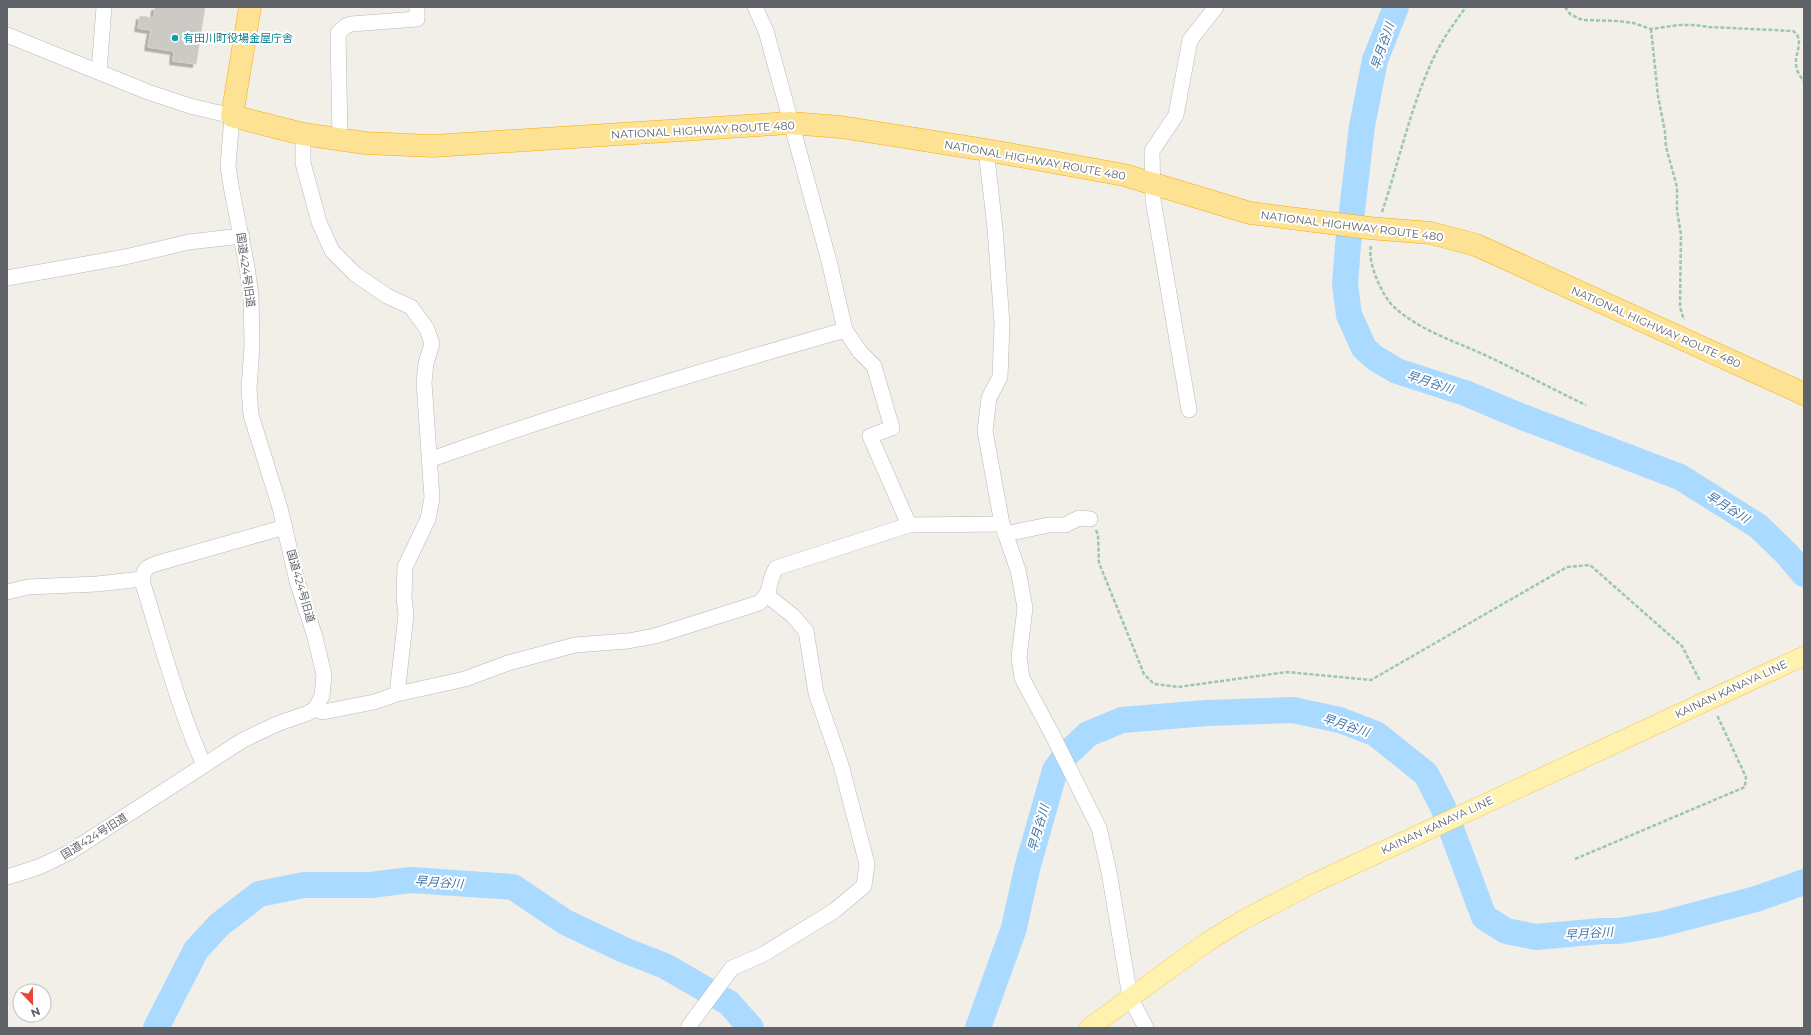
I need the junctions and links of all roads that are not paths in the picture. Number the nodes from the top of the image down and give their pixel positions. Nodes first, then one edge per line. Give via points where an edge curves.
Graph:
1 (104, 7) edge
2 (250, 7) edge
3 (417, 7) edge
4 (755, 7) edge
5 (1216, 7) edge
6 (7, 35) edge
7 (99, 72) junction
8 (232, 116) junction
9 (790, 123) junction
10 (303, 134) junction
11 (340, 140) junction
12 (986, 150) junction
13 (1153, 184) junction
14 (242, 236) junction
15 (7, 278) edge
16 (844, 330) junction
17 (1804, 394) edge
18 (1189, 410) dead end
19 (429, 460) junction
20 (1090, 519) road end
21 (909, 526) junction
22 (285, 527) junction
23 (1004, 529) junction
24 (142, 579) junction
25 (7, 592) edge
26 (768, 596) junction
27 (1804, 656) edge
28 (397, 694) junction
29 (315, 709) junction
30 (204, 765) junction
31 (7, 877) edge
32 (1130, 997) junction
33 (690, 1028) edge
34 (1089, 1028) edge
35 (1146, 1028) edge

1 - 7 street
2 - 8 highway
3 - 11 street via 417,19 351,24 338,34
4 - 9 street via 766,31
5 - 13 street via 1190,40 1176,114 1152,151
6 - 7 street
7 - 8 street via 170,100
8 - 10 highway, NATIONAL HIGHWAY ROUTE 480
8 - 14 street, 国道424号旧道 via 228,166
9 - 11 highway, NATIONAL HIGHWAY ROUTE 480 via 433,146
9 - 12 highway, NATIONAL HIGHWAY ROUTE 480 via 841,127
9 - 16 street via 830,261
10 - 11 highway, NATIONAL HIGHWAY ROUTE 480
10 - 19 street via 303,163 319,222 332,251 355,274 388,296 411,307 427,329 432,344 424,382
12 - 13 highway, NATIONAL HIGHWAY ROUTE 480 via 1124,175
12 - 23 street via 1002,324 1000,377 989,398 985,431
13 - 17 highway, NATIONAL HIGHWAY ROUTE 480 via 1250,213 1431,233 1476,245
13 - 18 street via 1153,200
14 - 15 street via 189,242 111,260
14 - 22 street, 国道424号旧道 via 252,323 249,389 251,415
16 - 19 street via 649,387
16 - 21 street via 874,366 892,428 870,436
19 - 28 street via 432,498 428,519 405,567 406,615
20 - 23 street via 1079,518 1065,525
21 - 23 street
21 - 26 street via 776,568 771,576
22 - 24 street via 148,567 142,574
22 - 29 street, 国道424号旧道 via 295,574 324,675 322,696
23 - 32 street via 1018,570 1025,608 1019,657 1022,678 1099,828
24 - 25 street via 28,587
24 - 30 street via 192,738
26 - 28 street via 759,604 655,636 628,641 574,644 508,663 465,679
26 - 33 street via 793,616 806,632 816,693 841,765 867,864 864,886 834,911 762,955 732,968
27 - 32 main road, KAINAN KANAYA LINE via 1312,884 1207,942
28 - 29 street via 374,702 324,712
29 - 30 street, 国道424号旧道 via 243,740
30 - 31 street, 国道424号旧道 via 70,852 39,867
32 - 34 main road, KAINAN KANAYA LINE
32 - 35 street

